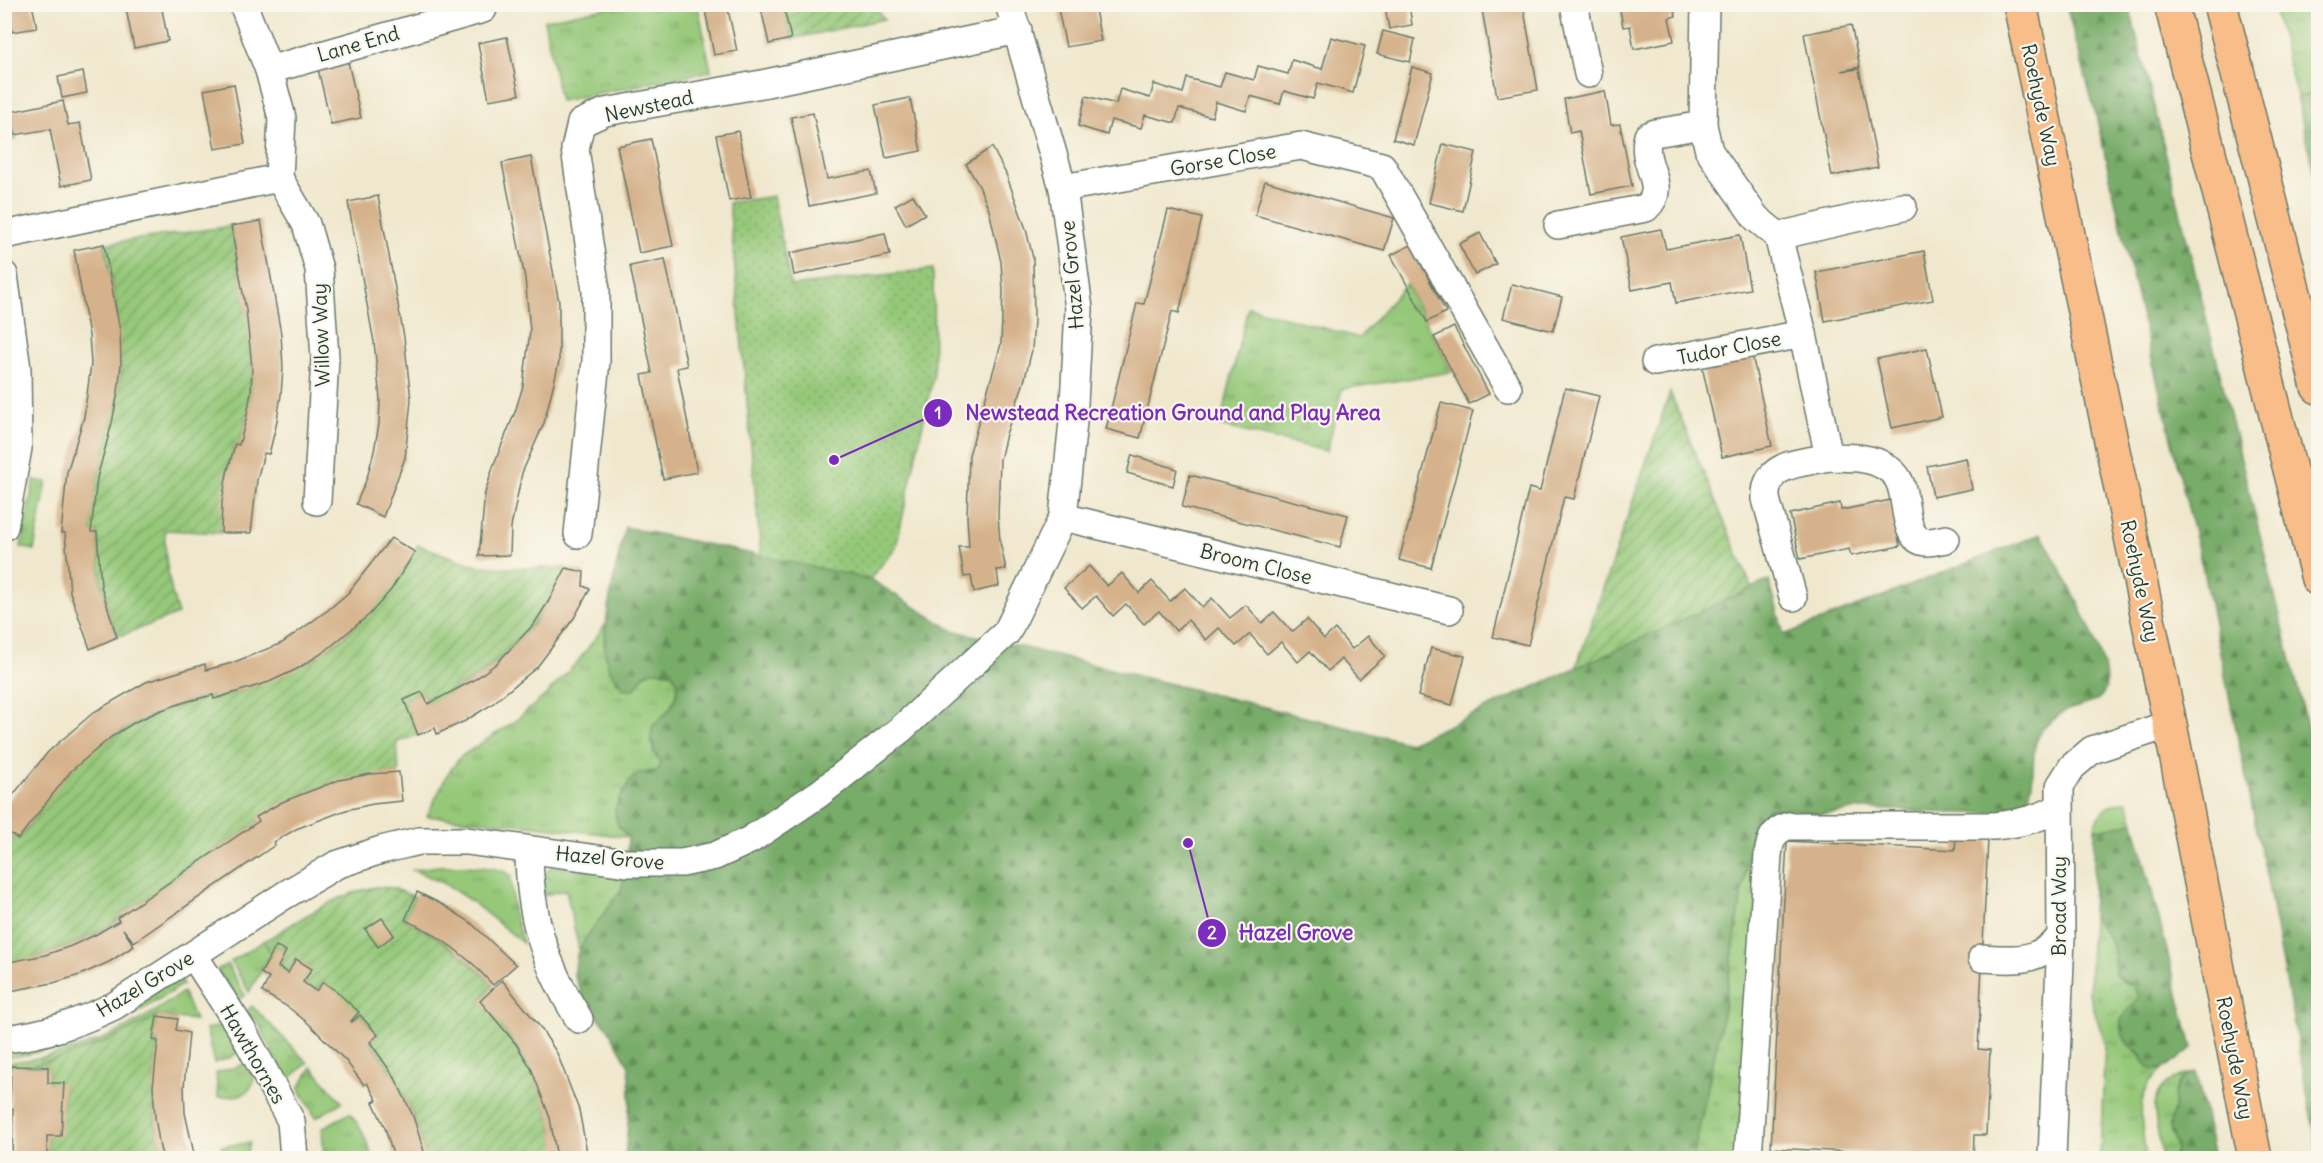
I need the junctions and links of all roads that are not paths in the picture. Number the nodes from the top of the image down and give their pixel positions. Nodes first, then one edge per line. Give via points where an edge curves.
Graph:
1 (243, 4) edge
2 (1009, 4) edge
3 (1574, 4) edge
4 (1705, 4) edge
5 (2020, 4) edge
6 (2171, 4) edge
7 (2220, 4) edge
8 (483, 9) dead end
9 (1018, 30) junction
10 (269, 70) junction
11 (1588, 74) dead end
12 (1703, 125) junction
13 (279, 178) junction
14 (1063, 188) junction
15 (1903, 207) dead end
16 (1558, 225) dead end
17 (4, 235) edge
18 (1778, 236) junction
19 (4, 275) edge
20 (1803, 334) junction
21 (1655, 362) dead end
22 (11, 371) edge
23 (2319, 387) edge
24 (1508, 388) dead end
25 (1829, 457) junction
26 (7, 498) edge
27 (316, 501) dead end
28 (1063, 517) junction
29 (4, 527) edge
30 (578, 534) dead end
31 (1946, 539) dead end
32 (2319, 579) edge
33 (1793, 597) dead end
34 (1449, 610) dead end
35 (2170, 724) junction
36 (2059, 808) junction
37 (529, 850) junction
38 (2061, 937) junction
39 (194, 956) junction
40 (1982, 958) dead end
41 (579, 1019) dead end
42 (4, 1039) edge
43 (294, 1158) edge
44 (1748, 1158) edge
45 (2052, 1158) edge
46 (2255, 1158) edge

1 - 10 street
2 - 9 street, Hazel Grove
3 - 11 street
4 - 12 street
5 - 35 main road, Roehyde Way
6 - 32 main road
7 - 23 main road
8 - 10 street, Lane End
9 - 14 street, Hazel Grove
9 - 30 street, Newstead via 762,84 605,112 581,123 575,149 596,290 596,361
10 - 13 street via 282,118
12 - 16 street via 1648,136 1644,152 1657,191 1655,200 1646,208
12 - 18 street via 1709,151 1756,218
13 - 17 street
13 - 27 street, Willow Way via 306,224 319,269 325,358
14 - 24 street, Gorse Close via 1301,146 1382,166
14 - 28 street, Hazel Grove via 1079,309
15 - 18 street
18 - 20 street, Tudor Close
19 - 22 street
20 - 21 street, Tudor Close
20 - 25 street, Tudor Close
22 - 26 street via 18,448
25 - 31 street via 1865,459 1882,465 1898,477 1909,529 1916,539
25 - 33 street via 1779,468 1766,487
26 - 29 street
28 - 34 street, Broom Close
28 - 37 street, Hazel Grove via 1007,632 900,730 820,793 750,840 715,856 682,863 627,863
35 - 36 street, Broad Way via 2092,750 2072,767 2060,786
35 - 46 main road, Roehyde Way
36 - 38 street, Broad Way
36 - 44 street via 2042,817 1994,826 1788,826 1773,834 1768,855
37 - 39 street, Hazel Grove via 467,841 419,841 381,850 336,865
37 - 41 street via 537,928 552,972
38 - 40 street via 2051,948 2029,958
38 - 45 street, Broad Way
39 - 42 street, Hazel Grove via 114,1006 83,1020 52,1031
39 - 43 street, Hawthornes via 242,1030 291,1121

